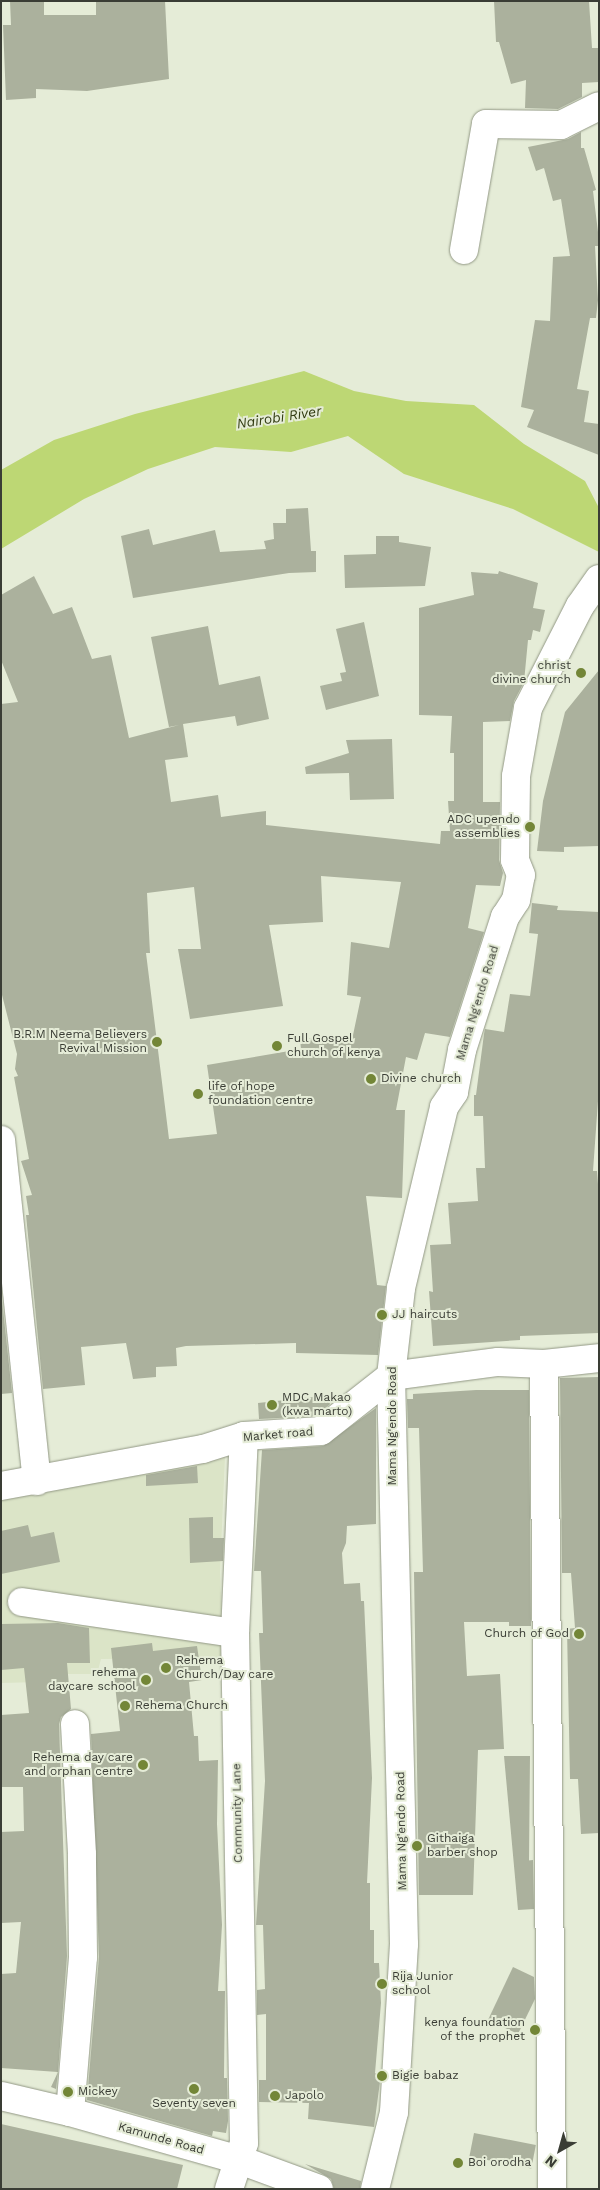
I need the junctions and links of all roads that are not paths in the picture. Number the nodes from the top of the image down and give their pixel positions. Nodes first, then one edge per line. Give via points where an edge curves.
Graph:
1 (599, 106) edge
2 (464, 250) dead end
3 (599, 579) edge
4 (1, 1140) edge
5 (599, 1358) edge
6 (544, 1364) junction
7 (392, 1376) junction
8 (244, 1436) junction
9 (37, 1481) junction
10 (1, 1486) edge
11 (22, 1602) dead end
12 (235, 1633) junction
13 (75, 1724) dead end
14 (1, 2096) edge
15 (70, 2112) junction
16 (240, 2160) junction
17 (229, 2189) edge
18 (318, 2189) edge
19 (375, 2189) edge
20 (552, 2189) edge

1 - 2 street via 561,125 486,124
3 - 7 street, Mama Ng'endo Road via 580,606 528,708 516,776 515,860 521,876 516,900 505,917 462,1050 454,1092 444,1108 401,1288
4 - 9 street
5 - 6 street
6 - 7 street via 498,1362
6 - 20 street
7 - 8 street, Market road via 321,1431
7 - 19 street, Mama Ng'endo Road via 404,1944 394,2112
8 - 9 street, Market road via 203,1449
8 - 12 street, Community Lane
9 - 10 street, Market road
11 - 12 street
12 - 16 street, Community Lane via 244,2143
13 - 15 street via 82,1854 83,1957
14 - 15 street, Kamunde Road
15 - 16 street, Kamunde Road
16 - 17 street, Community Lane
16 - 18 street, Kamunde Road

